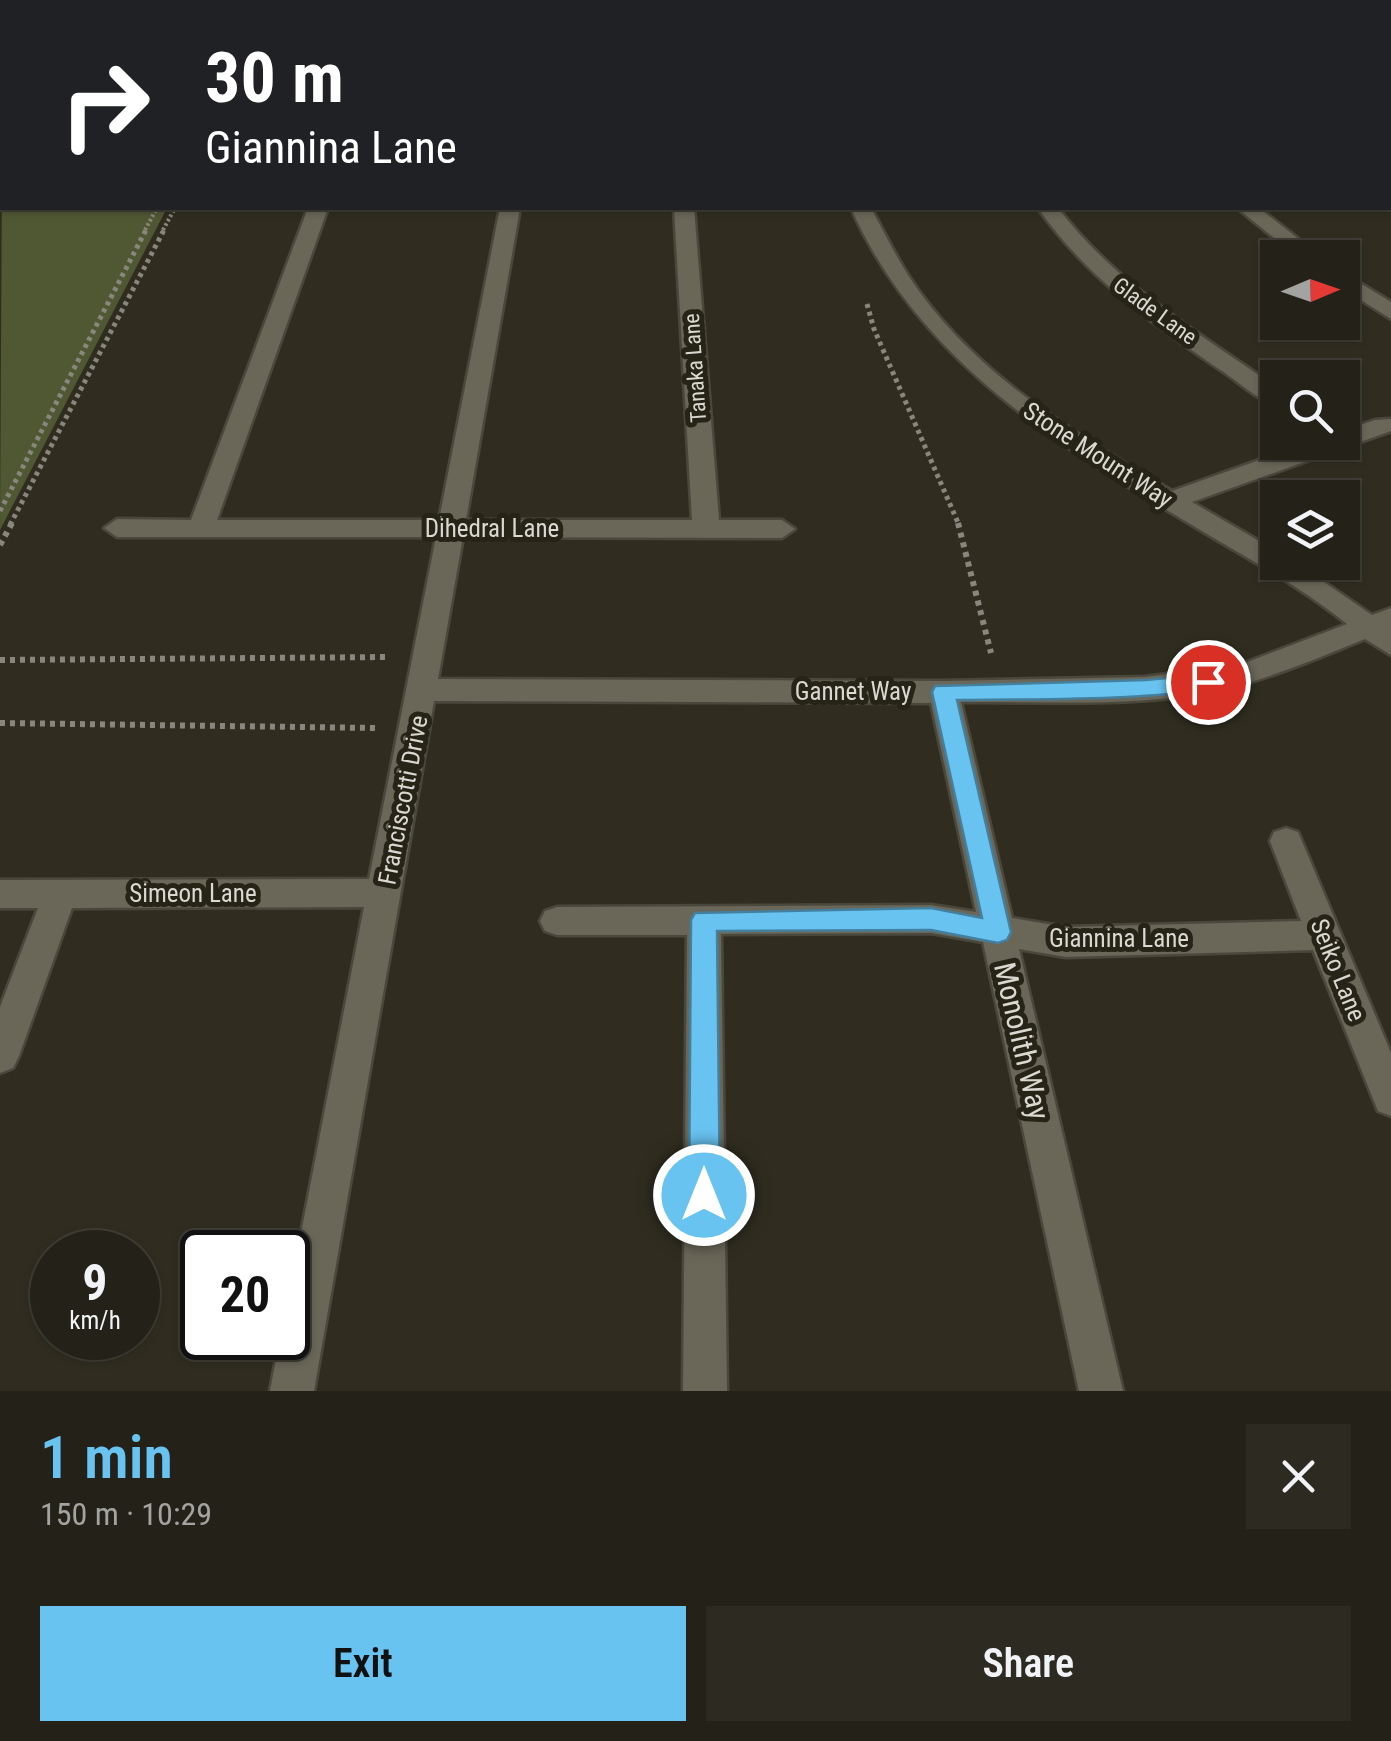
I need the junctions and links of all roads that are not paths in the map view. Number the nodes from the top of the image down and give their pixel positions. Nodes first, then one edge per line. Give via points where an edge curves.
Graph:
1 (317, 210) edge
2 (510, 210) edge
3 (684, 210) edge
4 (862, 210) edge
5 (1049, 210) edge
6 (1250, 210) edge
7 (1289, 240) edge
8 (1360, 290) edge
9 (1391, 312) edge
10 (1260, 386) edge
11 (1384, 425) dead end
12 (1360, 434) edge
13 (1285, 460) edge
14 (1170, 502) junction
15 (117, 528) dead end
16 (201, 528) junction
17 (453, 528) junction
18 (706, 529) junction
19 (782, 529) dead end
20 (1383, 630) edge
21 (424, 690) junction
22 (944, 692) junction
23 (1286, 841) dead end
24 (386, 893) junction
25 (0, 894) edge
26 (60, 894) junction
27 (704, 920) junction
28 (557, 921) dead end
29 (998, 932) junction
30 (1324, 934) junction
31 (0, 1056) edge
32 (1391, 1099) edge
33 (292, 1391) edge
34 (705, 1391) edge
35 (1101, 1391) edge

1 - 16 street
2 - 17 street, Franciscotti Drive
3 - 18 street, Tanaka Lane
4 - 14 street, Stone Mount Way via 879,251 930,323 1017,404
5 - 10 street, Glade Lane via 1071,242 1114,282
6 - 7 street
8 - 9 street
11 - 12 street
13 - 14 street
14 - 20 street, Stone Mount Way
15 - 16 street, Dihedral Lane
16 - 17 street, Dihedral Lane
17 - 18 street, Dihedral Lane
17 - 21 street, Franciscotti Drive
18 - 19 street, Dihedral Lane
20 - 22 street, Gannet Way via 1208,682
21 - 22 street, Gannet Way
21 - 24 street, Franciscotti Drive
22 - 29 street, Monolith Way
23 - 30 street, Seiko Lane
24 - 26 street, Simeon Lane
24 - 33 street, Franciscotti Drive
25 - 26 street, Simeon Lane
26 - 31 street
27 - 28 street, Giannina Lane
27 - 29 street, Giannina Lane via 931,919
27 - 34 street
29 - 30 street, Giannina Lane via 1066,942
29 - 35 street, Monolith Way
30 - 32 street, Seiko Lane

